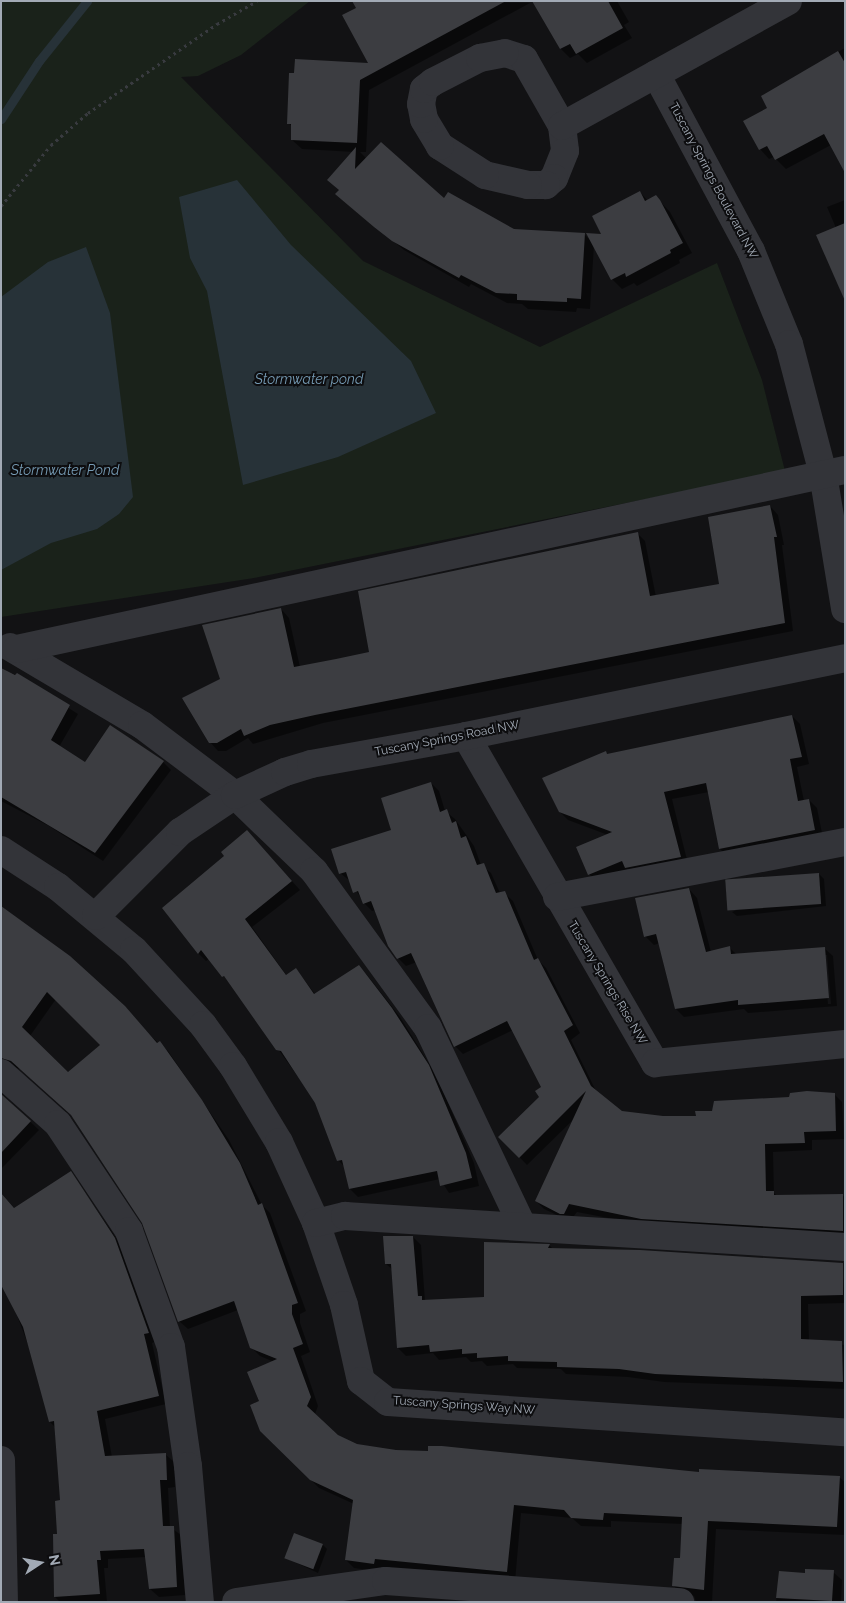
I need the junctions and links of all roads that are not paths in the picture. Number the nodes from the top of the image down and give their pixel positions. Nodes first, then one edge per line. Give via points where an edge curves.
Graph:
1 (788, 1) edge
2 (656, 74) junction
3 (562, 126) junction
4 (834, 472) edge
5 (845, 609) edge
6 (9, 647) edge
7 (845, 658) edge
8 (466, 736) junction
9 (235, 795) junction
10 (845, 842) edge
11 (1, 850) edge
12 (557, 897) junction
13 (96, 916) junction
14 (845, 1044) edge
15 (1, 1073) edge
16 (316, 1223) junction
17 (522, 1225) junction
18 (845, 1247) edge
19 (845, 1432) edge
20 (1, 1460) edge
21 (4, 1602) edge
22 (200, 1602) edge
23 (236, 1602) edge
24 (680, 1602) edge

1 - 2 street
2 - 3 street
2 - 4 street, Tuscany Springs Boulevard NW via 732,212 773,303
3 - 3 street via 524,59 505,53 480,58 424,89 421,104 424,120 434,138 454,157 485,175 528,185 546,185 554,178 566,151
4 - 5 street, Tuscany Springs Boulevard NW
4 - 6 street
6 - 9 street via 142,724
7 - 8 street, Tuscany Springs Road NW
8 - 9 street, Tuscany Springs Road NW via 312,764
8 - 12 street, Tuscany Springs Rise NW
9 - 13 street, Tuscany Springs Road NW via 180,832
9 - 17 street via 314,871 428,1028
10 - 12 street
11 - 13 street, Tuscany Springs Way NW via 58,886
12 - 14 street, Tuscany Springs Rise NW via 655,1063
13 - 16 street, Tuscany Springs Way NW via 170,987 233,1066 279,1142
15 - 22 street via 58,1124 129,1231 171,1347 188,1466
16 - 17 street via 345,1216
16 - 19 street, Tuscany Springs Way NW via 344,1305 361,1382 388,1402
17 - 18 street
20 - 21 street
23 - 24 street via 386,1581

